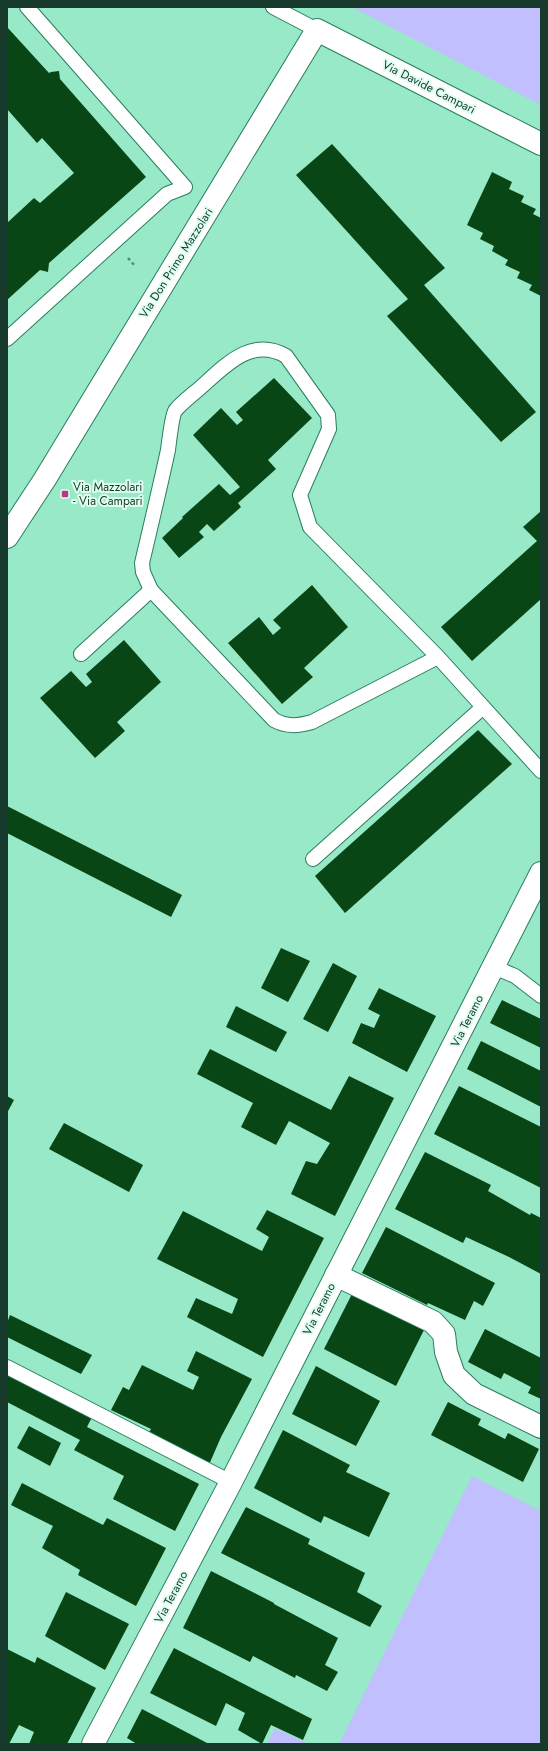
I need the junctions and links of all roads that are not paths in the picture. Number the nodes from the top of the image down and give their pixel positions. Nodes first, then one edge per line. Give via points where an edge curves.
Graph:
1 (27, 7) edge
2 (273, 7) edge
3 (317, 30) junction
4 (541, 144) edge
5 (7, 339) edge
6 (8, 532) edge
7 (151, 590) junction
8 (81, 654) dead end
9 (438, 657) junction
10 (482, 708) junction
11 (541, 771) edge
12 (313, 859) dead end
13 (541, 873) edge
14 (494, 967) junction
15 (541, 996) edge
16 (336, 1275) junction
17 (7, 1367) edge
18 (541, 1427) edge
19 (231, 1482) junction
20 (93, 1744) edge

1 - 5 lane via 185,187 167,194
2 - 3 lane
3 - 4 street, Via Davide Campari
3 - 6 street, Via Don Primo Mazzolari via 45,479
7 - 8 lane
7 - 9 lane via 274,720 282,725 293,726 312,722
7 - 9 lane via 142,563 175,411 220,370 244,354 256,349 278,351 286,356 328,415 329,429 300,495 310,527
9 - 10 lane
10 - 11 lane
10 - 12 lane
13 - 14 street, Via Teramo
14 - 15 lane via 515,976
14 - 16 street, Via Teramo
16 - 18 street via 433,1322 444,1334 446,1352 454,1374 474,1394
16 - 19 street, Via Teramo
17 - 19 lane
19 - 20 street, Via Teramo

